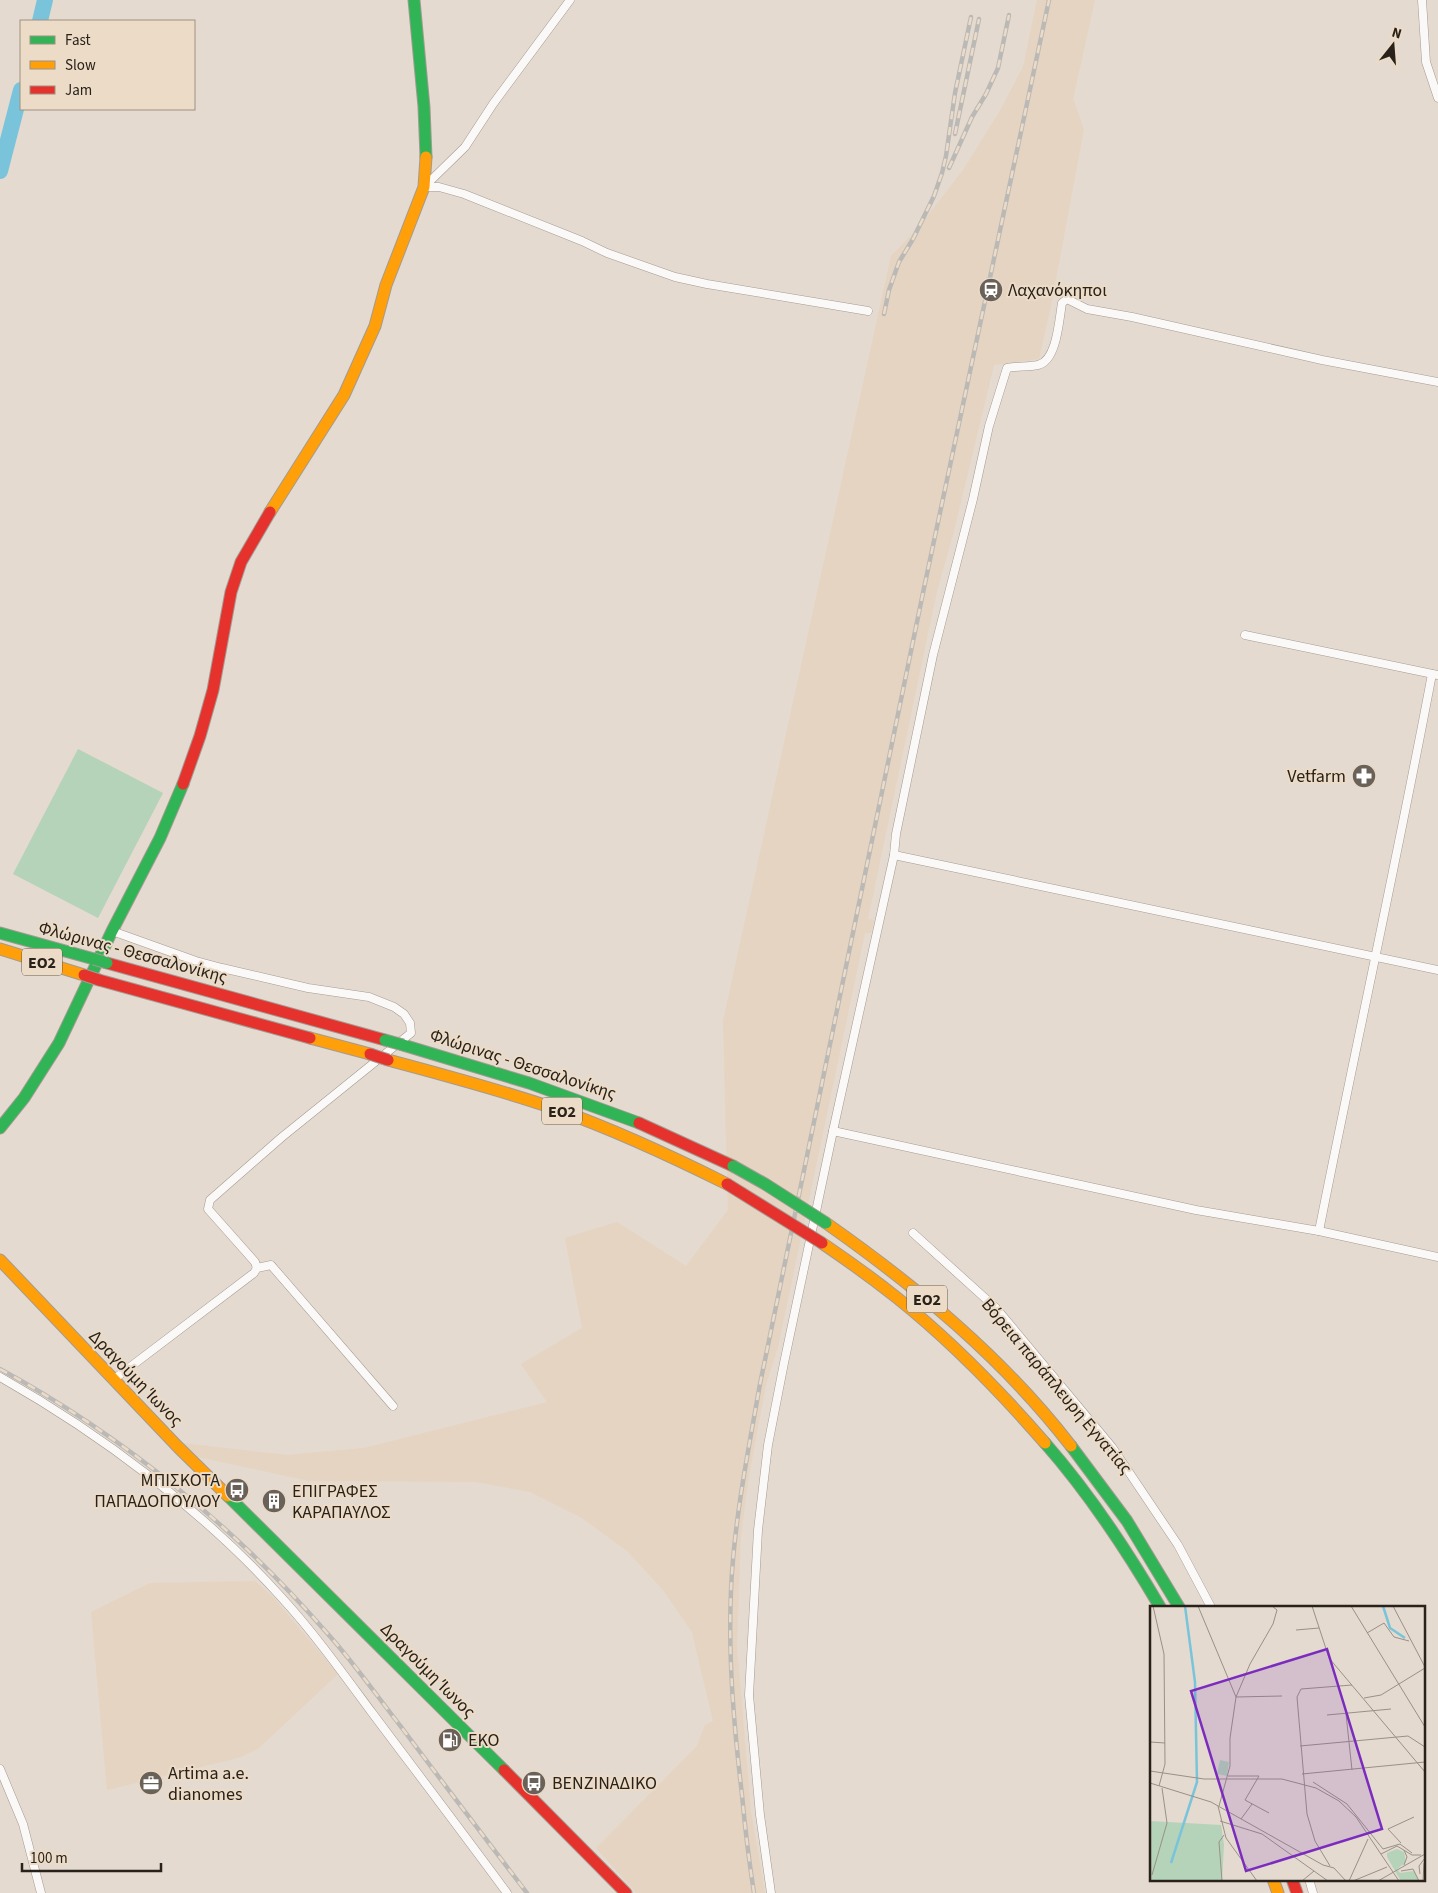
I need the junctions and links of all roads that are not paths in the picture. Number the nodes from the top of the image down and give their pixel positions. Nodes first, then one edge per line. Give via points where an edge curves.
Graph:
1 (414, 0) edge
2 (570, 0) edge
3 (1422, 0) edge
4 (1438, 98) edge
5 (424, 187) junction
6 (868, 311) dead end
7 (1438, 382) edge
8 (1245, 635) dead end
9 (1435, 674) edge
10 (894, 855) junction
11 (112, 931) junction
12 (0, 933) edge
13 (0, 949) edge
14 (1376, 956) junction
15 (1438, 970) edge
16 (0, 1128) edge
17 (833, 1131) junction
18 (1319, 1231) junction
19 (913, 1233) dead end
20 (1438, 1257) edge
21 (0, 1260) edge
22 (257, 1268) junction
23 (0, 1377) edge
24 (113, 1380) junction
25 (393, 1406) dead end
26 (1159, 1606) edge
27 (1178, 1606) edge
28 (1210, 1606) edge
29 (0, 1769) edge
30 (1273, 1880) edge
31 (1292, 1880) edge
32 (1309, 1880) edge
33 (42, 1893) edge
34 (507, 1893) edge
35 (626, 1893) edge
36 (772, 1893) edge
37 (1278, 1893) edge
38 (1297, 1893) edge
39 (1313, 1893) edge

1 - 5 main road via 424,107
2 - 5 street via 465,147
3 - 4 street via 1426,62
5 - 6 street via 439,187 464,194 638,266 675,277
5 - 11 main road via 386,285 375,326 348,387 241,562 231,592 213,690 193,754 160,838
7 - 10 street via 1104,313 1065,300 1047,360 1038,365 1007,368 989,426 933,655
8 - 9 street
9 - 14 street
10 - 14 street
10 - 17 street
11 - 16 main road via 59,1043 24,1098
11 - 22 street via 222,968 308,988 369,997 394,1007 410,1023 411,1033 210,1200 208,1209
12 - 27 main road, Φλώρινας - Θεσσαλονίκης / ΕΟ2, bridge via 502,1073 601,1106 733,1166 780,1193 878,1260 974,1342 1035,1403 1072,1448 1140,1542
13 - 26 main road, Φλώρινας - Θεσσαλονίκης / ΕΟ2, bridge via 557,1109 615,1131 728,1184 872,1278 964,1356 1006,1398 1058,1459 1126,1551
14 - 15 street
14 - 18 street
17 - 18 street via 1196,1210
17 - 36 street via 768,1445 758,1530 749,1695 760,1816
18 - 20 street
19 - 28 street, Βόρεια παράπλευρη Εγνατίας via 996,1308 1112,1447 1178,1545
21 - 24 main road, Δραγούμη Ίωνος
22 - 24 street
22 - 25 street via 266,1265 274,1268
23 - 34 street via 136,1466 216,1532 266,1581 312,1633
24 - 35 main road, Δραγούμη Ίωνος
29 - 33 street via 23,1824
30 - 37 main road
31 - 38 main road
32 - 39 street

